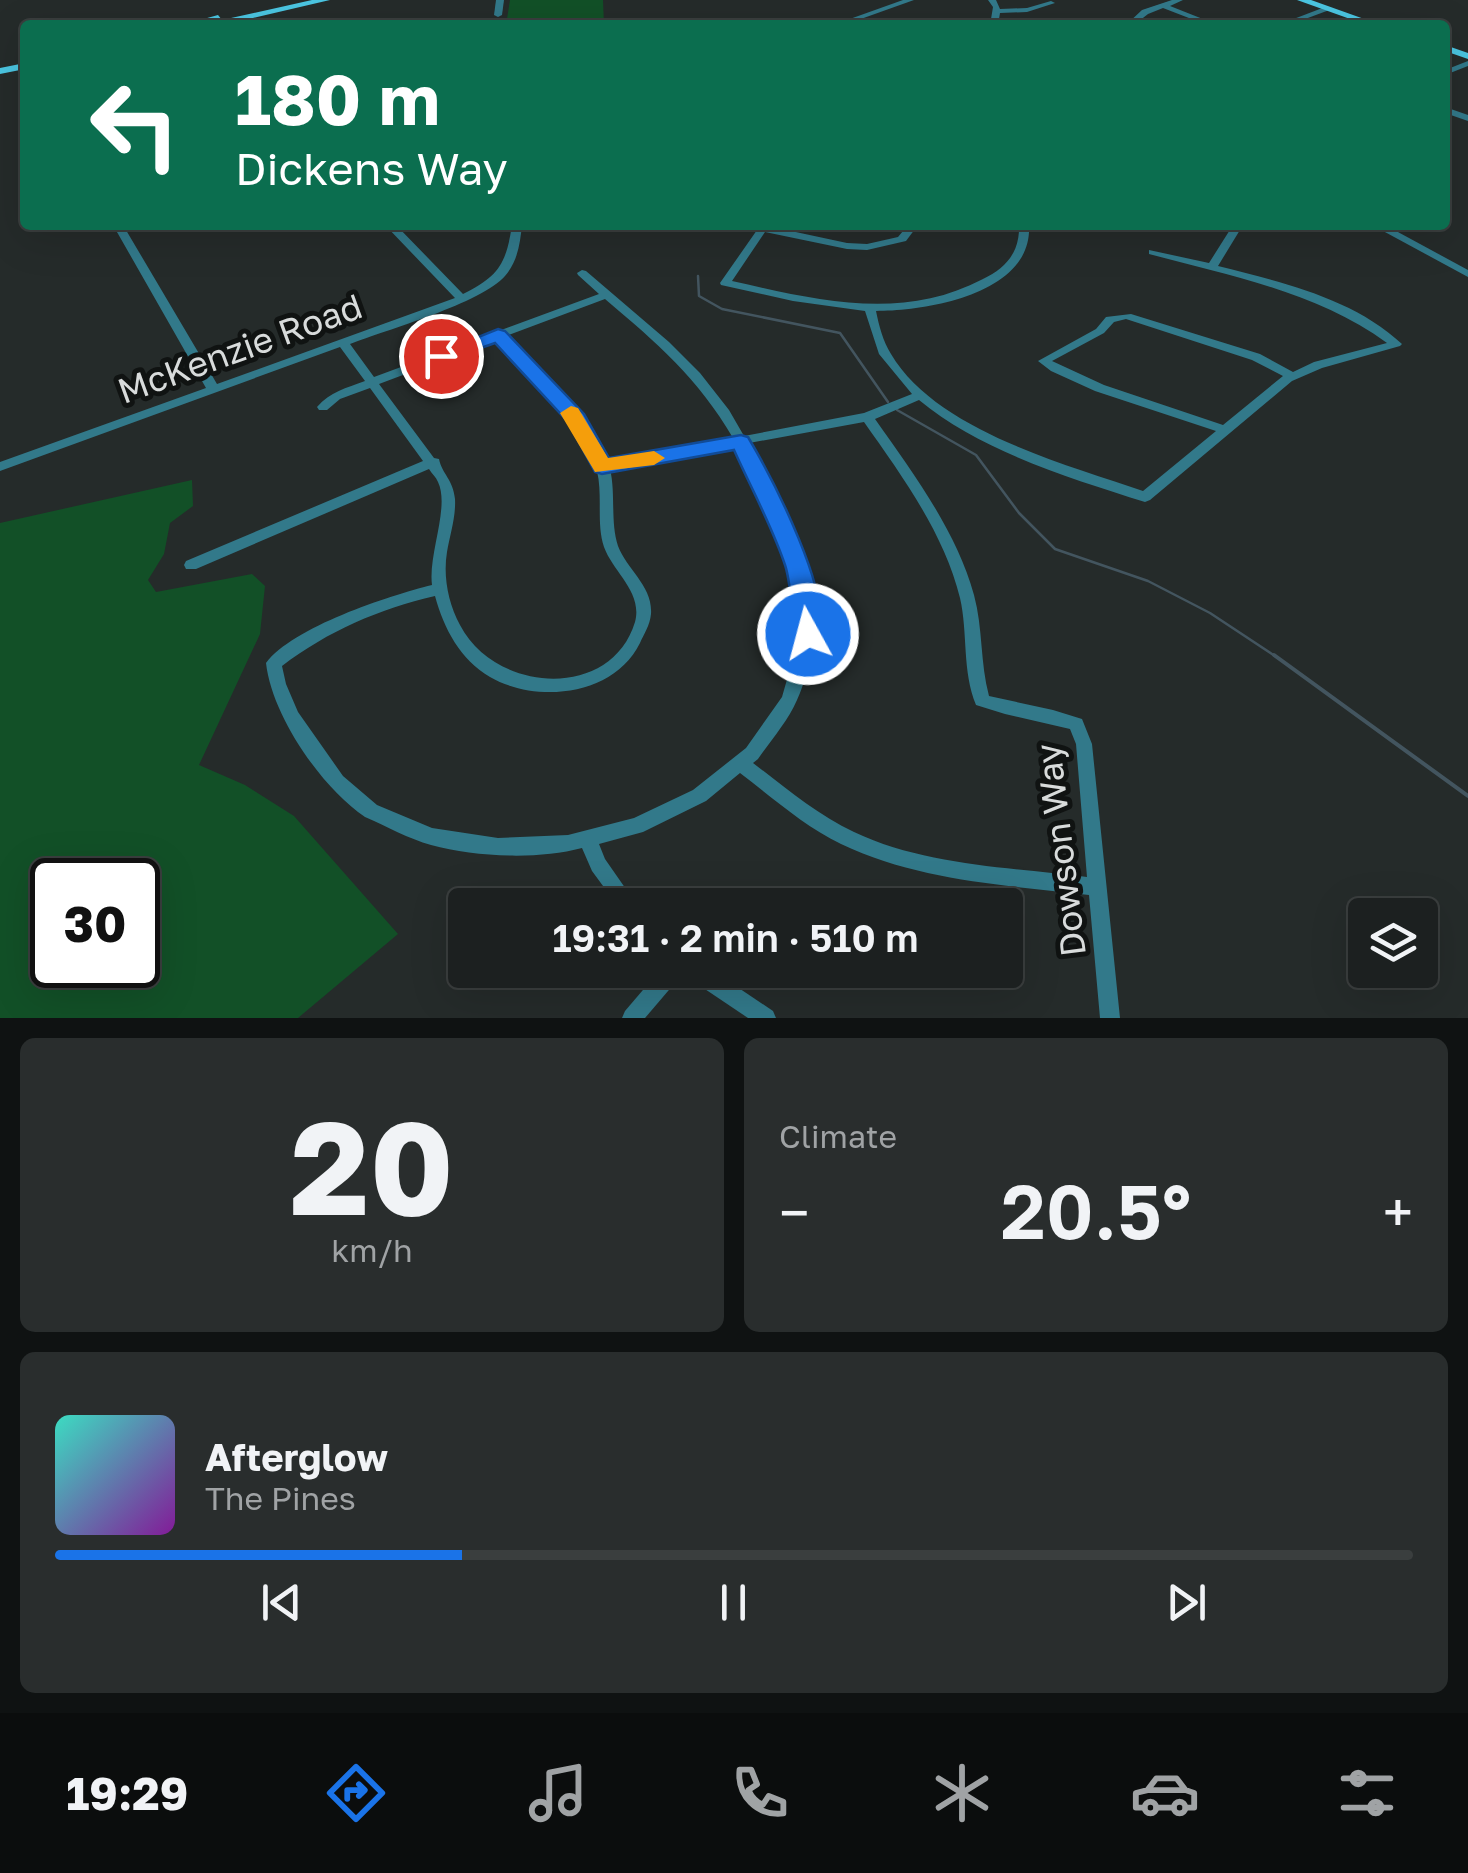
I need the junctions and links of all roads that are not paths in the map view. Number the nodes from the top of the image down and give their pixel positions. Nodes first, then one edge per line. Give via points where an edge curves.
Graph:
1 (302, 0) edge
2 (325, 0) edge
3 (500, 0) edge
4 (879, 0) edge
5 (910, 0) edge
6 (1178, 0) edge
7 (1302, 0) edge
8 (1051, 3) dead end
9 (976, 4) dead end
10 (994, 5) edge
11 (892, 6) junction
12 (1162, 6) junction
13 (1328, 9) junction
14 (498, 15) dead end
15 (241, 16) junction
16 (1296, 19) joint
17 (223, 20) edge
18 (851, 20) edge
19 (1136, 20) edge
20 (1200, 20) edge
21 (1299, 20) edge
22 (1361, 20) edge
23 (121, 230) edge
24 (395, 230) edge
25 (516, 230) edge
26 (762, 230) edge
27 (774, 230) edge
28 (908, 230) edge
29 (1023, 230) edge
30 (1235, 230) edge
31 (1386, 230) edge
32 (1154, 252) dead end
33 (1211, 268) junction
34 (582, 273) dead end
35 (1468, 274) edge
36 (606, 295) junction
37 (462, 299) junction
38 (870, 310) junction
39 (498, 335) junction
40 (343, 343) junction
41 (1292, 376) junction
42 (373, 382) junction
43 (214, 390) junction
44 (921, 395) junction
45 (323, 407) dead end
46 (867, 416) junction
47 (1224, 430) junction
48 (741, 442) junction
49 (434, 462) junction
50 (602, 466) junction
51 (0, 467) edge
52 (191, 565) dead end
53 (441, 589) junction
54 (741, 764) junction
55 (588, 840) junction
56 (1098, 887) junction
57 (615, 888) edge
58 (658, 988) edge
59 (721, 988) edge
60 (632, 1018) edge
61 (766, 1018) edge
62 (1110, 1018) edge

1 - 15 main road
2 - 15 main road
3 - 14 street
4 - 11 street
5 - 11 street
6 - 12 street
7 - 13 main road
8 - 10 street via 1027,10
9 - 10 street
11 - 18 street
12 - 19 street
12 - 20 street
13 - 16 street
13 - 22 main road
15 - 17 main road
16 - 21 street
23 - 43 street
24 - 37 street
25 - 37 street, McKenzie Road via 504,272
26 - 38 street via 724,282
27 - 28 street via 867,247 902,239
29 - 38 street via 1020,254 977,290
30 - 33 street
31 - 35 street
32 - 33 street
33 - 41 street via 1308,297 1396,344
34 - 36 street
36 - 39 street
36 - 48 street via 708,390
37 - 40 street, McKenzie Road
38 - 44 street via 888,361
39 - 42 street
39 - 50 street via 577,419
40 - 42 street
40 - 43 street, McKenzie Road
41 - 47 street
41 - 47 street via 1256,357 1127,316 1044,361
42 - 45 street
42 - 49 street
43 - 51 street, McKenzie Road
44 - 46 street
44 - 47 street via 999,442 1146,498
46 - 48 street
46 - 56 street, Dowson Way via 956,565 982,700 1076,724 1084,744
48 - 50 street
48 - 54 street via 796,564 808,608 792,692 773,728
49 - 52 street
49 - 53 street via 451,510 438,566
50 - 53 street via 614,554 642,594 642,621 631,646 607,668 574,684 536,687 503,679 478,662 456,633
53 - 55 street via 382,606 274,663 306,739 331,777 370,810 426,836 488,848
54 - 55 street via 696,798 634,829
54 - 56 street via 816,820 891,854
55 - 57 street
56 - 62 street, Dowson Way
58 - 60 street
59 - 61 street

